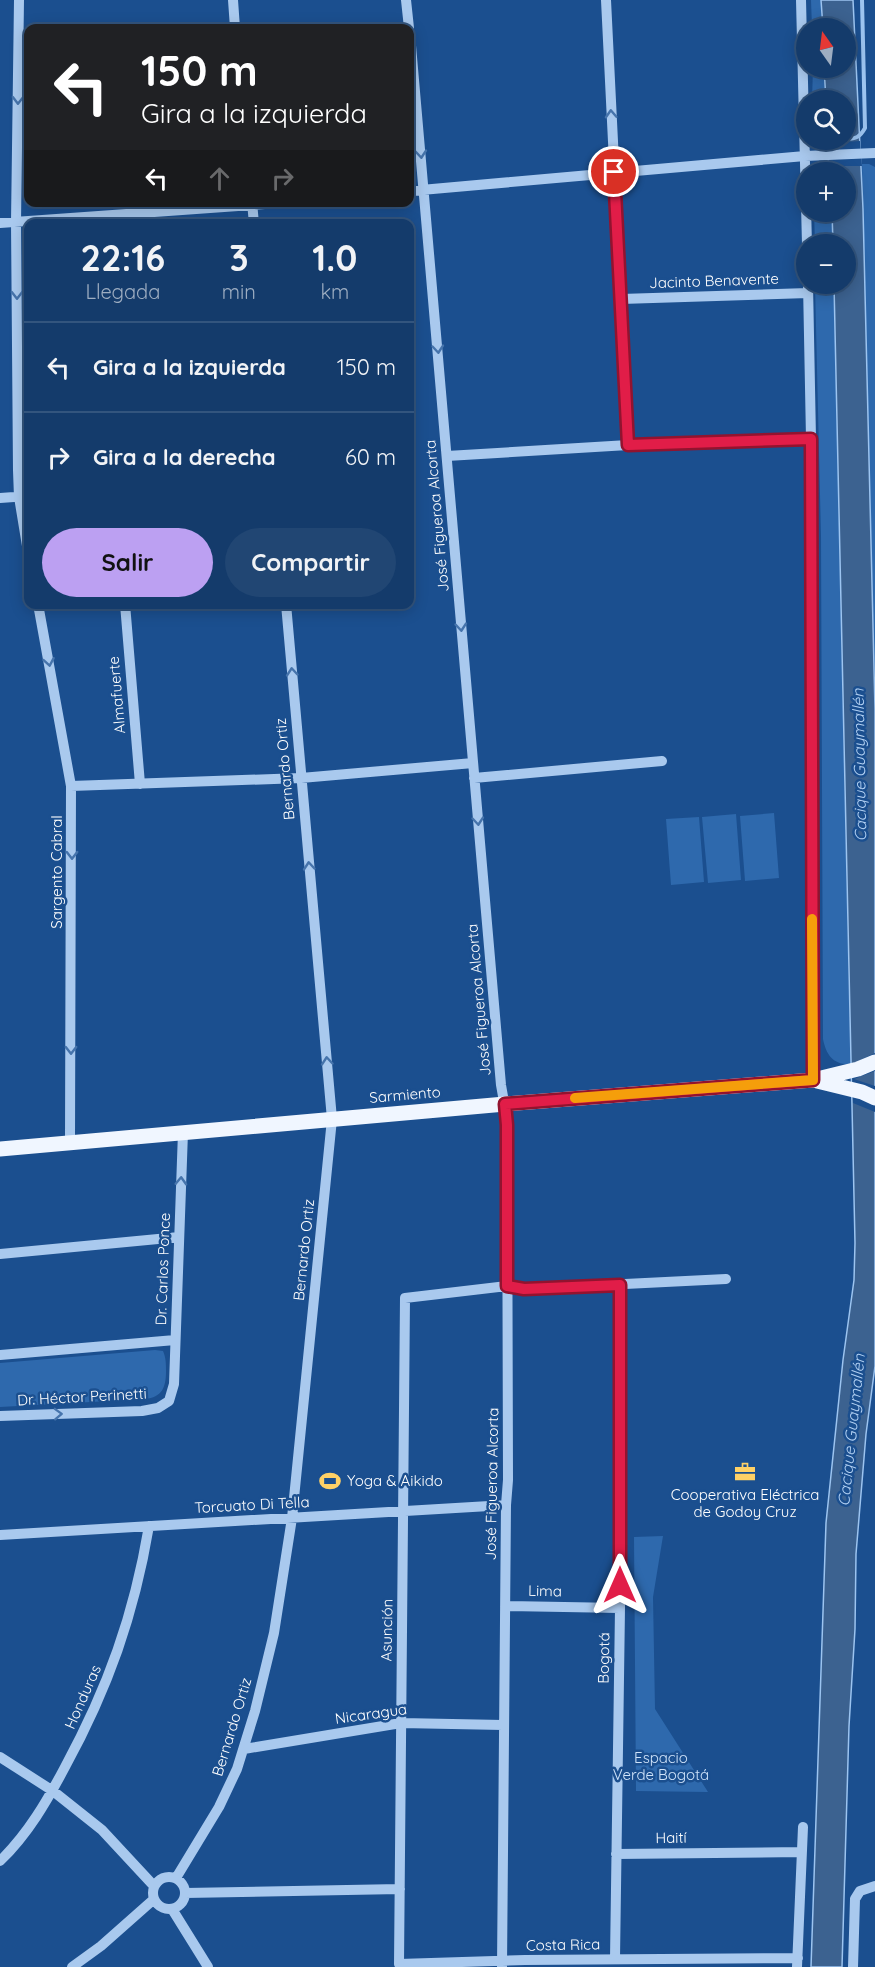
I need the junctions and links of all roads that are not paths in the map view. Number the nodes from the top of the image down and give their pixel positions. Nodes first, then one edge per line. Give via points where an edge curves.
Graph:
1 (19, 0) edge
2 (233, 0) edge
3 (406, 0) edge
4 (606, 0) edge
5 (801, 0) edge
6 (235, 24) edge
7 (409, 24) edge
8 (414, 79) edge
9 (875, 153) edge
10 (805, 156) junction
11 (614, 172) junction
12 (424, 190) junction
13 (414, 191) edge
14 (224, 207) edge
15 (58, 219) edge
16 (24, 221) edge
17 (16, 222) junction
18 (0, 224) edge
19 (807, 234) edge
20 (796, 289) edge
21 (808, 294) edge
22 (621, 299) junction
23 (811, 439) junction
24 (628, 445) junction
25 (447, 456) junction
26 (24, 496) edge
27 (0, 498) edge
28 (39, 609) edge
29 (125, 609) edge
30 (286, 609) edge
31 (662, 761) dead end
32 (473, 763) junction
33 (301, 778) junction
34 (474, 778) junction
35 (140, 784) junction
36 (71, 786) junction
37 (875, 1062) edge
38 (813, 1080) junction
39 (875, 1098) edge
40 (505, 1104) junction
41 (332, 1119) junction
42 (183, 1132) junction
43 (70, 1142) junction
44 (0, 1149) edge
45 (179, 1237) junction
46 (0, 1254) edge
47 (726, 1279) dead end
48 (620, 1285) junction
49 (507, 1286) junction
50 (175, 1340) junction
51 (0, 1355) edge
52 (165, 1404) joint
53 (0, 1416) edge
54 (506, 1505) junction
55 (404, 1511) junction
56 (292, 1518) junction
57 (149, 1526) junction
58 (0, 1535) edge
59 (505, 1606) junction
60 (620, 1608) junction
61 (401, 1723) junction
62 (503, 1725) junction
63 (244, 1749) junction
64 (0, 1757) edge
65 (53, 1791) junction
66 (803, 1827) dead end
67 (802, 1852) junction
68 (616, 1854) junction
69 (0, 1861) edge
70 (176, 1878) junction
71 (154, 1886) junction
72 (875, 1886) edge
73 (400, 1889) junction
74 (185, 1893) junction
75 (153, 1900) junction
76 (172, 1909) junction
77 (615, 1959) junction
78 (797, 1962) edge
79 (399, 1964) joint
80 (502, 1964) edge
81 (72, 1967) edge
82 (208, 1967) edge
83 (853, 1967) edge

1 -> 17 street
2 - 6 street
3 - 7 street
11 -> 4 street
5 - 10 street
8 -> 12 street, José Figueroa Alcorta
9 - 10 street
10 - 11 street
10 - 19 street
11 - 12 street
11 - 22 street
12 - 13 street
12 -> 25 street, José Figueroa Alcorta
14 - 15 street
16 - 17 street
17 - 18 street
17 -> 26 street
20 - 22 street, Jacinto Benavente
21 - 23 street
22 - 24 street
23 - 24 street
23 - 38 street
24 - 25 street
25 -> 32 street, José Figueroa Alcorta
26 - 27 street
28 -> 36 street, Sargento Cabral
29 - 35 street, Almafuerte
33 -> 30 street, Bernardo Ortiz
31 - 34 street
32 - 33 street
32 - 34 street, José Figueroa Alcorta
33 - 35 street
41 -> 33 street, Bernardo Ortiz
34 -> 40 street, José Figueroa Alcorta
35 - 36 street
36 -> 43 street, Sargento Cabral
37 - 38 main road, Sarmiento
38 - 39 main road, Sarmiento
38 - 40 main road, Sarmiento
40 - 41 main road, Sarmiento
40 - 49 street, José Figueroa Alcorta
41 - 42 main road, Sarmiento
41 - 56 street, Bernardo Ortiz
42 - 43 main road, Sarmiento
45 -> 42 street, Dr. Carlos Ponce
43 - 44 main road, Sarmiento
45 - 46 street
45 - 50 street, Dr. Carlos Ponce
47 - 48 street
48 - 49 street via 524,1289
48 - 60 street, Bogotá
49 - 54 street, José Figueroa Alcorta
49 - 55 street, Asunción via 405,1298
50 - 51 street
50 - 52 street, Dr. Carlos Ponce via 173,1390
53 -> 52 street, Dr. Héctor Perinetti via 142,1411
54 - 55 street, Torcuato Di Tella
54 - 59 street, José Figueroa Alcorta
55 - 56 street, Torcuato Di Tella
55 - 61 street, Asunción
56 - 57 street, Torcuato Di Tella
56 - 63 street, Bernardo Ortiz via 274,1633
57 - 58 street, Torcuato Di Tella
57 - 65 street, Honduras via 141,1574 120,1648 81,1739
59 - 60 street, Lima
59 - 62 street, José Figueroa Alcorta
60 - 68 street, Bogotá
61 - 62 street, Nicaragua
61 - 63 street, Nicaragua
61 - 73 street, Asunción
62 - 80 street, José Figueroa Alcorta
63 - 70 street, Bernardo Ortiz via 219,1807
64 - 65 street
65 - 69 street, Honduras via 28,1830
65 - 71 street via 102,1830
66 - 67 street
67 - 68 street, Haití
67 - 78 street
68 - 77 street, Bogotá
70 - 71 street via 166,1877
70 - 74 street
71 - 75 street
72 - 83 street via 860,1891 855,1899
73 - 74 street
73 - 79 street, Asunción
74 - 76 street via 181,1904
75 - 76 street via 160,1907
75 - 81 street
76 - 82 street
77 - 78 street, Costa Rica
77 - 80 street, Costa Rica
79 - 80 street, Costa Rica

